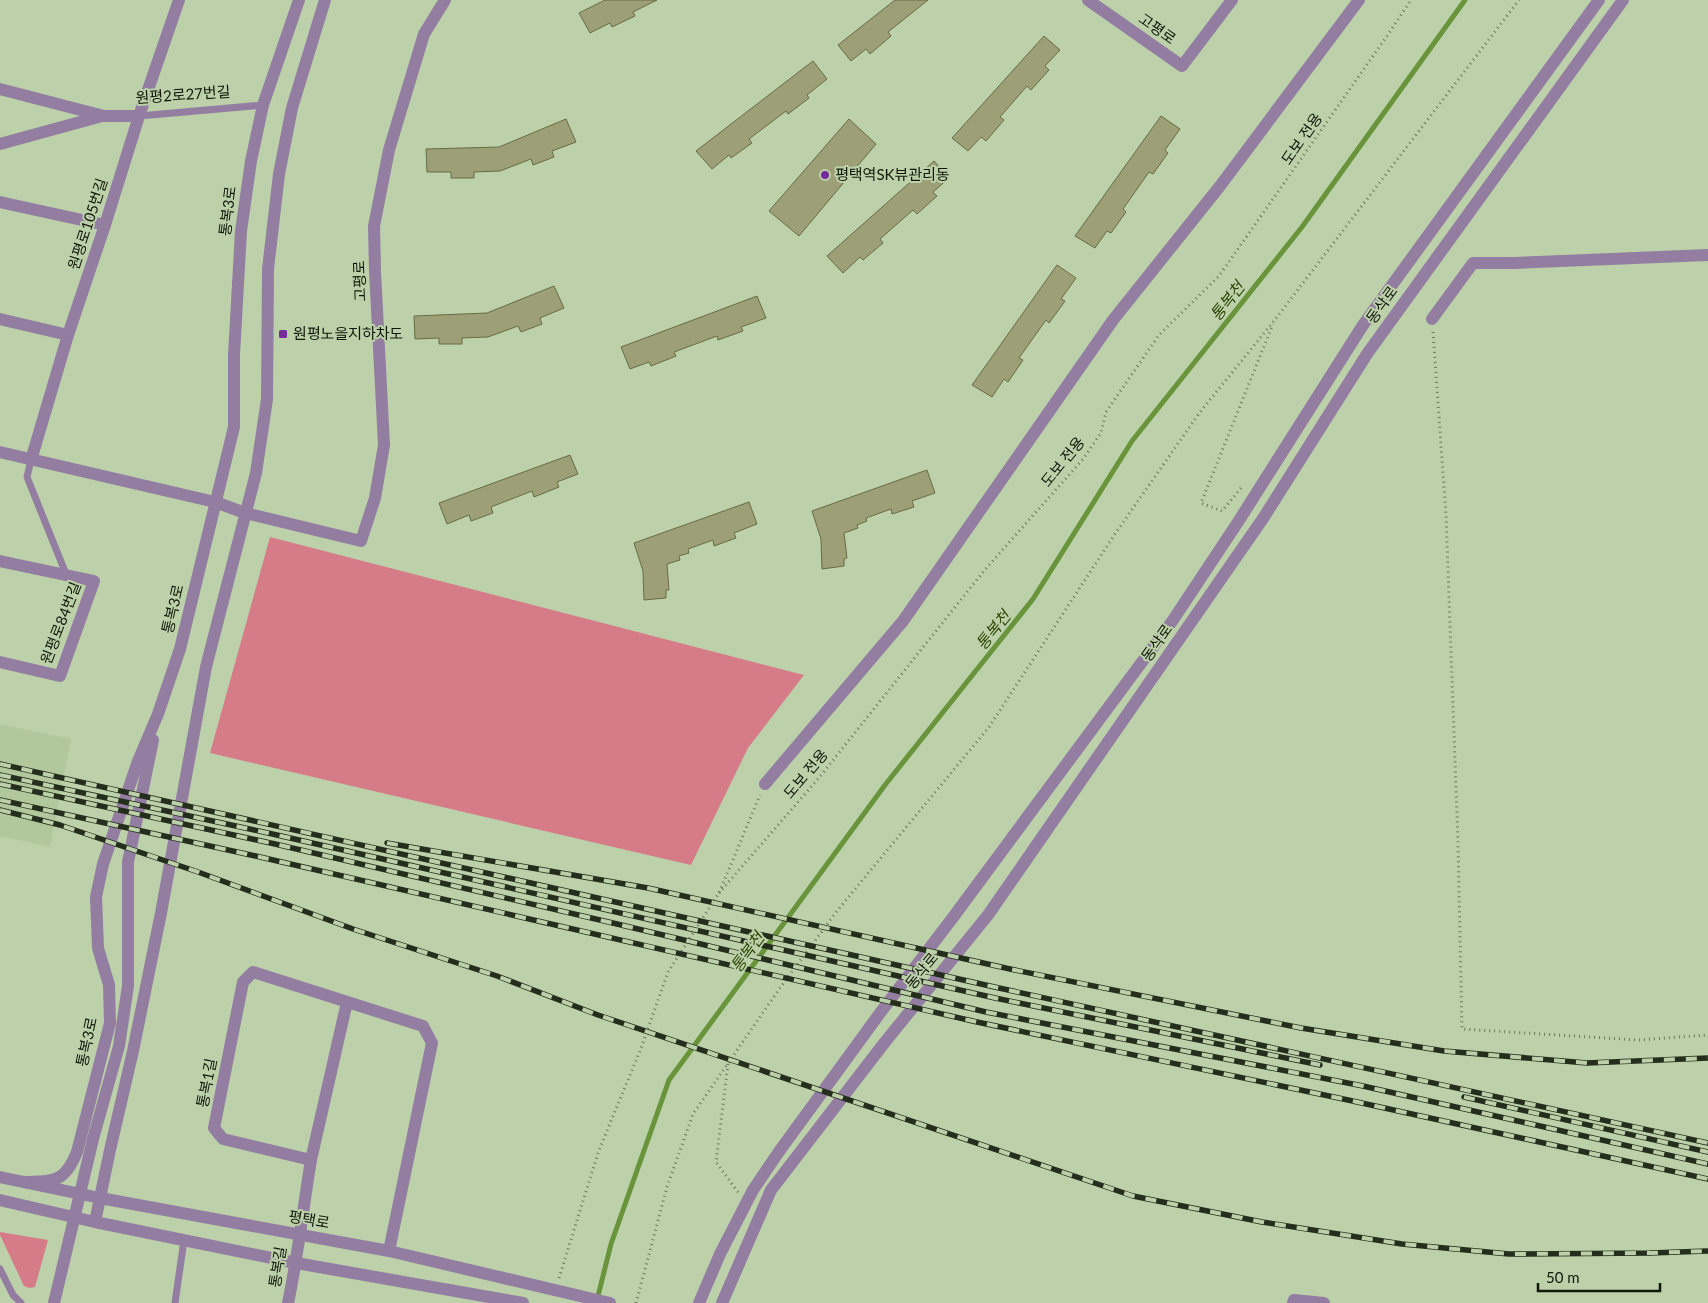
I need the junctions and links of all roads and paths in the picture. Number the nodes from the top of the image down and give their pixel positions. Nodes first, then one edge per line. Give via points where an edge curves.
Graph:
1 (179, 0) edge
2 (299, 0) edge
3 (326, 0) edge
4 (445, 0) edge
5 (1088, 0) edge
6 (1232, 0) edge
7 (1359, 0) edge
8 (1411, 0) edge
9 (1519, 0) edge
10 (1599, 0) edge
11 (1622, 0) edge
12 (0, 89) edge
13 (264, 106) junction
14 (104, 116) junction
15 (139, 116) junction
16 (0, 144) edge
17 (0, 202) edge
18 (105, 225) junction
19 (1708, 254) edge
20 (0, 319) edge
21 (1432, 319) joint
22 (1274, 321) junction
23 (68, 334) junction
24 (0, 452) edge
25 (31, 460) junction
26 (1260, 488) junction
27 (215, 502) junction
28 (245, 513) junction
29 (0, 561) edge
30 (66, 574) junction
31 (0, 662) edge
32 (158, 714) junction
33 (764, 784) joint
34 (719, 893) junction
35 (347, 1002) junction
36 (1708, 1034) edge
37 (728, 1063) junction
38 (310, 1160) junction
39 (0, 1177) edge
40 (27, 1182) junction
41 (80, 1194) junction
42 (100, 1198) junction
43 (750, 1198) junction
44 (0, 1200) edge
45 (76, 1217) junction
46 (95, 1222) junction
47 (298, 1235) junction
48 (184, 1240) junction
49 (389, 1251) junction
50 (296, 1263) junction
51 (0, 1269) edge
52 (556, 1287) dead end
53 (20, 1303) edge
54 (54, 1303) edge
55 (175, 1303) edge
56 (288, 1303) edge
57 (521, 1303) edge
58 (610, 1303) edge
59 (636, 1303) edge
60 (699, 1303) edge
61 (722, 1303) edge
62 (1293, 1303) edge
63 (1324, 1303) edge

1 - 15 street, 원평로105번길
2 - 13 street, 통복3로
3 - 28 street via 292,108 279,174 268,270 267,399 256,473
4 - 28 street, 고평로 via 424,34 389,150 374,226 384,445 375,498 361,541
5 - 6 street, 고평로 via 1182,66
7 - 33 street via 1220,186 1113,320 903,621
8 - 34 path, 도보 전용 via 1219,276 1159,335 1106,412 1100,433 1083,459 983,572 818,779
9 - 22 path
10 - 26 street, 동삭로 via 1363,326
11 - 61 street, 동삭로 via 1367,354 1264,516 988,915 771,1190
12 - 14 street, 원평2로27번길
13 - 15 lane, 원평2로27번길
13 - 27 street, 통복3로 via 251,161 241,231 234,355 234,427
14 - 15 street, 원평2로27번길
14 - 16 street, 원평2로27번길
15 - 18 street, 원평로105번길
17 - 18 street
18 - 23 street, 원평로105번길
19 - 21 street via 1473,263
20 - 23 street
21 - 36 path via 1446,515 1462,1029 1638,1040
22 - 26 path via 1201,503 1222,511 1248,479
22 - 37 path via 1200,412 1115,534 990,727 837,911
23 - 25 street, 원평로105번길
24 - 25 street
25 - 27 street
25 - 30 lane, 원평로84번길 via 26,477
26 - 43 street, 동삭로 via 1173,620 880,1013 778,1153
27 - 28 street
27 - 32 street, 통복3로 via 180,649
28 - 42 street via 206,666 133,1052
29 - 30 street, 원평로84번길
30 - 31 street, 원평로84번길 via 94,581 60,676
32 - 40 street, 통복3로 via 138,761 103,864 96,897 98,948 109,985 110,1023 78,1152 65,1175 56,1180
32 - 41 street via 128,862 128,986 120,1046
33 - 34 path
34 - 52 path via 668,972 599,1150
35 - 38 street
35 - 38 street, 통복1길 via 253,972 243,982 214,1128 223,1139
35 - 49 street, 통복1길 via 423,1026 432,1043
37 - 43 path via 716,1162 739,1193
37 - 59 path via 693,1114 667,1187
38 - 47 street, 통복길
39 - 40 street, 평택로
40 - 41 street, 평택로
41 - 42 street, 평택로
41 - 45 street
42 - 46 street
42 - 47 street, 평택로
43 - 60 street, 동삭로 via 720,1254
44 - 45 street
45 - 46 street
45 - 54 street
46 - 48 street
47 - 49 street, 평택로
47 - 50 street, 통복길
48 - 50 street
48 - 55 lane
49 - 58 street, 평택로
50 - 56 street, 통복길
50 - 57 street
51 - 53 lane
62 - 63 street via 1294,1300

